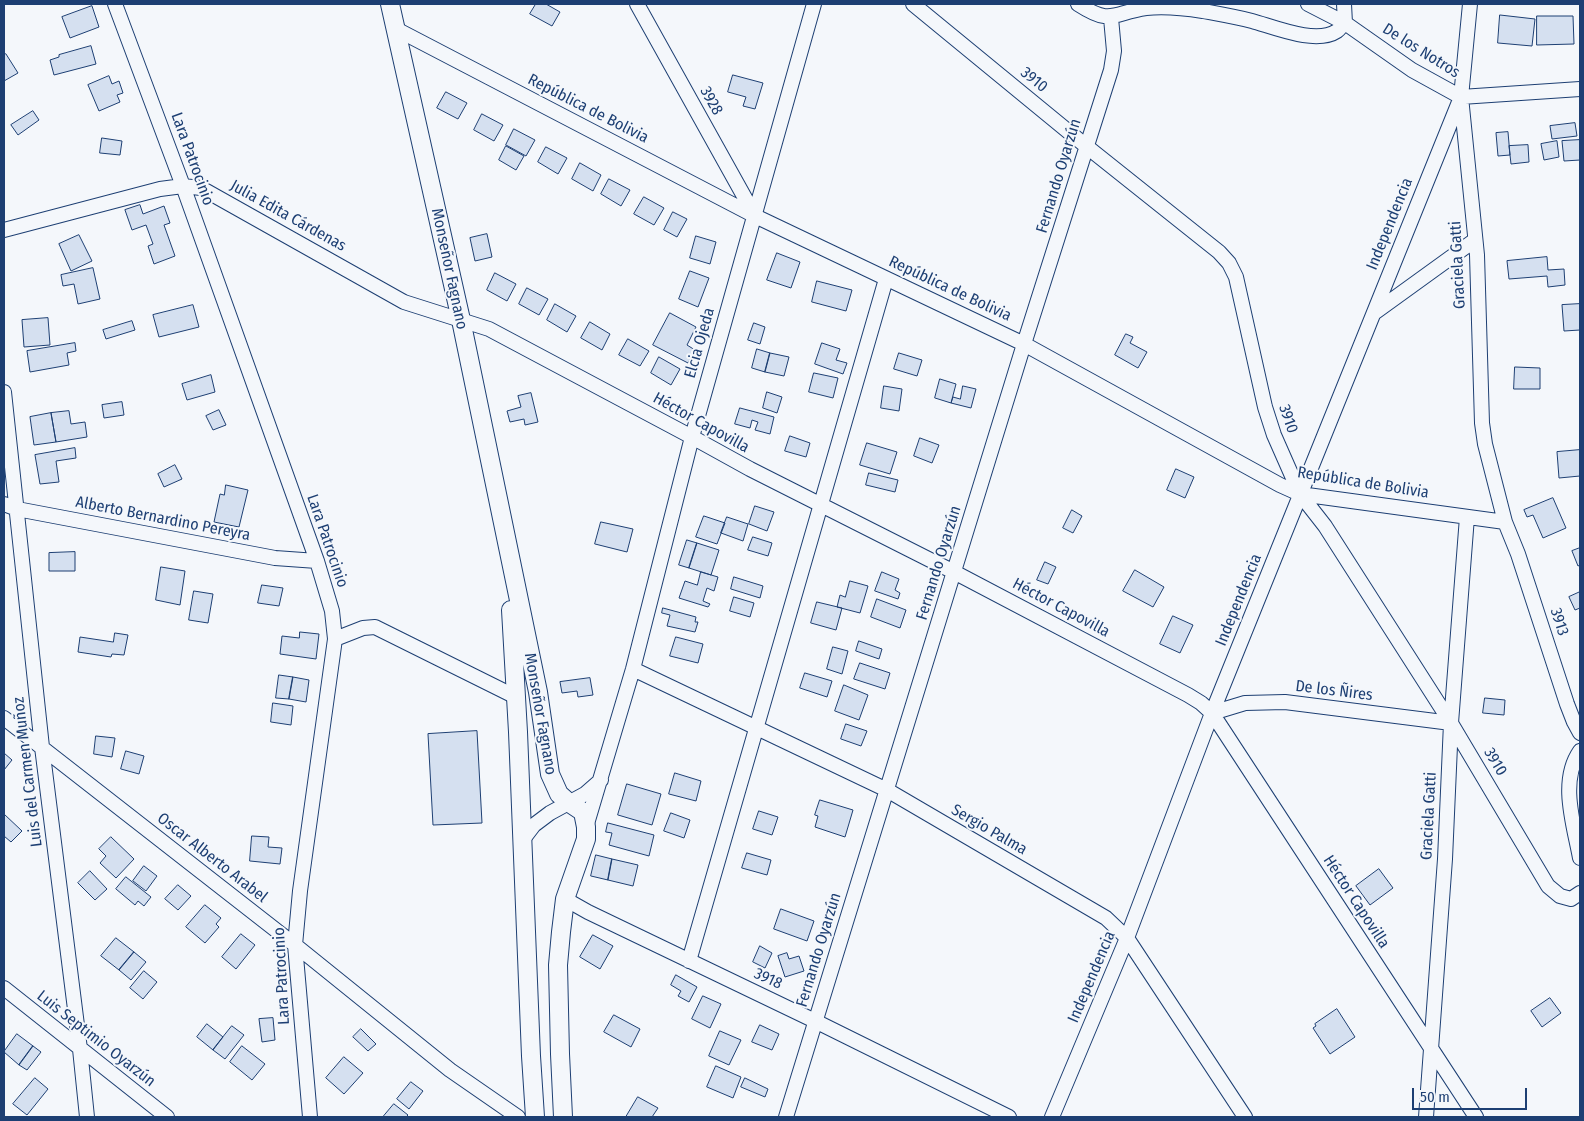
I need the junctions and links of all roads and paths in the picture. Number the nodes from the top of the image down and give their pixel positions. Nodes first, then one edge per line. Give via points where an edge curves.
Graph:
1 (115, 4) edge
2 (390, 4) edge
3 (637, 4) edge
4 (814, 4) edge
5 (913, 4) edge
6 (1078, 4) edge
7 (1308, 4) edge
8 (1344, 4) edge
9 (1470, 4) edge
10 (1111, 18) junction
11 (1345, 23) junction
12 (396, 29) junction
13 (1580, 89) edge
14 (1461, 97) junction
15 (1086, 146) junction
16 (183, 186) junction
17 (755, 216) junction
18 (4, 230) edge
19 (1475, 240) junction
20 (886, 278) junction
21 (1373, 313) junction
22 (461, 320) junction
23 (1024, 344) junction
24 (4, 392) edge
25 (692, 437) junction
26 (1300, 494) junction
27 (821, 505) junction
28 (10, 506) edge
29 (1467, 517) junction
30 (1505, 522) junction
31 (505, 535) junction
32 (317, 561) junction
33 (954, 572) junction
34 (335, 639) junction
35 (633, 669) junction
36 (516, 697) junction
37 (1212, 713) junction
38 (4, 718) edge
39 (1452, 723) junction
40 (757, 728) junction
41 (1580, 733) edge
42 (42, 747) junction
43 (1580, 751) edge
44 (602, 779) junction
45 (887, 790) junction
46 (568, 802) junction
47 (586, 827) junction
48 (522, 842) junction
49 (1580, 858) edge
50 (1580, 893) edge
51 (565, 899) junction
52 (1127, 938) junction
53 (295, 945) junction
54 (690, 962) junction
55 (4, 988) edge
56 (815, 1021) junction
57 (1430, 1047) junction
58 (80, 1049) junction
59 (87, 1117) edge
60 (167, 1117) edge
61 (310, 1117) edge
62 (518, 1117) edge
63 (535, 1117) edge
64 (563, 1117) edge
65 (786, 1117) edge
66 (1009, 1117) edge
67 (1052, 1117) edge
68 (1245, 1117) edge
69 (1426, 1117) edge
70 (1476, 1117) edge

1 - 16 street, Lara Patrocinio
2 - 12 street, Monseñor Fagnano
3 - 17 street, 3928
4 - 17 street, Elcia Ojeda
5 - 15 street, 3910
6 - 10 street via 1092,13
7 - 11 street, De los Notros
8 - 11 street
9 - 14 street, Graciela Gatti
10 - 11 street via 1146,8 1173,7 1249,20 1304,36 1336,32
10 - 15 street, Fernando Oyarzún via 1114,51 1111,70
11 - 14 street, De los Notros via 1412,70
12 - 17 street, República de Bolivia
12 - 22 street, Monseñor Fagnano
13 - 14 street, De los Notros
14 - 19 street, Graciela Gatti
14 - 21 street, Independencia
15 - 23 street, Fernando Oyarzún
15 - 26 street, 3910 via 1229,263 1236,276 1265,407
16 - 18 street, Julia Edita Cárdenas via 160,188
16 - 22 street, Julia Edita Cárdenas via 201,188 404,302
16 - 32 street, Lara Patrocinio
17 - 20 street, República de Bolivia
17 - 25 street, Elcia Ojeda
19 - 21 street
19 - 30 street, Graciela Gatti via 1482,423
20 - 23 street, República de Bolivia
20 - 27 street
21 - 26 street, Independencia
22 - 25 street, Héctor Capovilla via 489,329
22 - 31 street, Monseñor Fagnano
23 - 26 street, República de Bolivia
23 - 33 street, Fernando Oyarzún
24 - 28 street, Luis del Carmen Muñoz
25 - 27 street, Héctor Capovilla
25 - 35 street, Elcia Ojeda
26 - 29 street, República de Bolivia
26 - 37 street, Independencia
26 - 39 street, 3910 via 1325,526
27 - 33 street, Héctor Capovilla
27 - 40 street
28 - 32 street, Alberto Bernardino Pereyra via 276,558
28 - 42 street, Luis del Carmen Muñoz
29 - 30 street, República de Bolivia
29 - 39 street, Graciela Gatti
30 - 41 street, 3913 via 1567,704
31 - 36 street, Monseñor Fagnano
31 - 46 street, Monseñor Fagnano via 538,692 550,774 556,789
32 - 34 street, Lara Patrocinio via 332,611
33 - 37 street, Héctor Capovilla via 1188,695
33 - 45 street, Fernando Oyarzún
34 - 36 street via 375,627
34 - 53 street, Lara Patrocinio
35 - 40 street, Sergio Palma
35 - 44 street, Elcia Ojeda
36 - 48 street, Monseñor Fagnano
37 - 39 street, De los Ñires via 1245,703 1285,702
37 - 52 street, Independencia
37 - 57 street, Héctor Capovilla
38 - 42 street, Oscar Alberto Arabel
39 - 50 street, 3910 via 1548,886 1560,896 1572,899
39 - 57 street, Graciela Gatti
40 - 45 street, Sergio Palma
40 - 54 street
42 - 53 street, Oscar Alberto Arabel
42 - 58 street, Luis del Carmen Muñoz
43 - 49 street via 1569,775 1571,811
44 - 46 street via 585,794
44 - 47 street, Elcia Ojeda
45 - 52 street, Sergio Palma via 1106,918
45 - 56 street, Fernando Oyarzún
46 - 47 street, Monseñor Fagnano via 583,812
46 - 48 street via 534,825
47 - 51 street via 586,838
48 - 63 street, Monseñor Fagnano
51 - 54 street, 3918
51 - 64 street via 558,965
52 - 67 street, Independencia
52 - 68 street, Sergio Palma
53 - 61 street, Lara Patrocinio
53 - 62 street, Oscar Alberto Arabel via 450,1070
54 - 56 street, 3918
55 - 58 street, Luis Septimio Oyarzún
56 - 65 street, Fernando Oyarzún
56 - 66 street, 3918
57 - 69 street, Graciela Gatti
57 - 70 street, Héctor Capovilla
58 - 59 street, Luis del Carmen Muñoz
58 - 60 street, Luis Septimio Oyarzún

